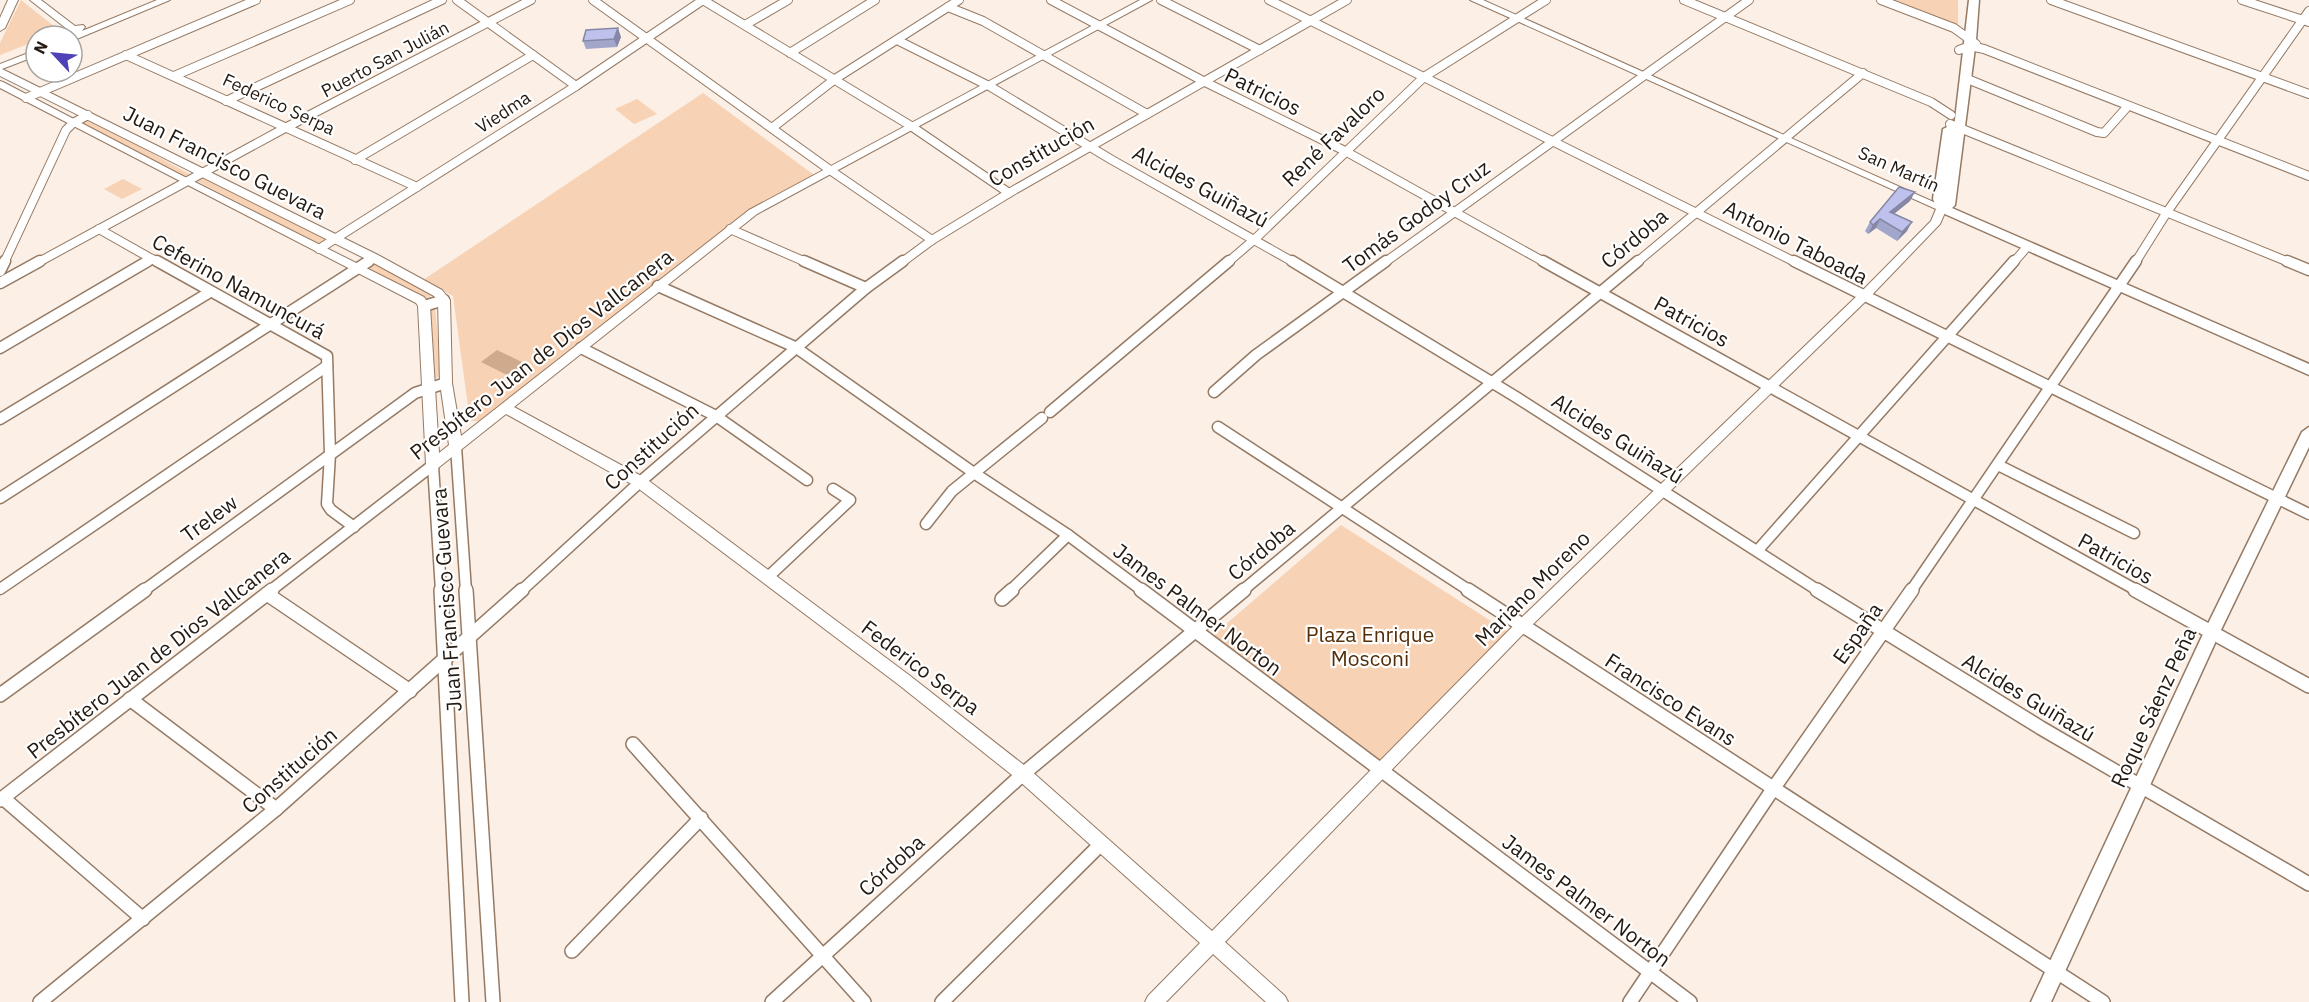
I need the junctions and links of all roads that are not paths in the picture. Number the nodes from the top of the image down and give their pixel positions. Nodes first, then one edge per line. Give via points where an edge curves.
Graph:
1 (13, 0) edge
2 (35, 0) edge
3 (256, 0) edge
4 (350, 0) edge
5 (442, 0) edge
6 (458, 0) edge
7 (531, 0) edge
8 (593, 0) edge
9 (703, 0) edge
10 (788, 0) edge
11 (875, 0) edge
12 (959, 0) edge
13 (1051, 0) edge
14 (1147, 0) edge
15 (1161, 0) edge
16 (1269, 0) edge
17 (1347, 0) edge
18 (1475, 0) edge
19 (1546, 0) edge
20 (1684, 0) edge
21 (1749, 0) edge
22 (1881, 0) edge
23 (1964, 0) edge
24 (1974, 0) edge
25 (2050, 0) edge
26 (2242, 0) edge
27 (154, 1) edge
28 (948, 7) junction
29 (2309, 11) edge
30 (1726, 17) junction
31 (1517, 18) junction
32 (1311, 21) junction
33 (2306, 21) edge
34 (487, 23) junction
35 (63, 24) edge
36 (745, 25) junction
37 (1099, 26) junction
38 (0, 28) edge
39 (84, 30) edge
40 (1961, 33) junction
41 (647, 38) junction
42 (897, 39) junction
43 (1967, 46) junction
44 (24, 49) edge
45 (1260, 50) junction
46 (790, 53) junction
47 (126, 55) junction
48 (533, 55) junction
49 (1044, 55) junction
50 (24, 58) edge
51 (0, 59) edge
52 (0, 70) edge
53 (1644, 74) junction
54 (1863, 74) junction
55 (174, 76) junction
56 (1424, 77) junction
57 (2262, 77) junction
58 (1965, 78) junction
59 (835, 79) junction
60 (1204, 82) junction
61 (0, 84) edge
62 (576, 86) junction
63 (987, 86) junction
64 (41, 91) junction
65 (2309, 94) edge
66 (26, 98) junction
67 (226, 101) junction
68 (2128, 106) junction
69 (1147, 114) junction
70 (88, 115) junction
71 (1955, 115) junction
72 (73, 123) junction
73 (910, 126) junction
74 (285, 128) junction
75 (772, 128) junction
76 (1785, 138) junction
77 (2217, 141) junction
78 (1553, 142) junction
79 (1089, 148) junction
80 (1345, 151) junction
81 (355, 160) junction
82 (830, 170) junction
83 (202, 173) junction
84 (2309, 176) edge
85 (186, 182) junction
86 (417, 187) junction
87 (1009, 193) junction
88 (1942, 208) junction
89 (1455, 211) junction
90 (1697, 212) junction
91 (2167, 212) junction
92 (99, 229) junction
93 (730, 229) junction
94 (1256, 238) junction
95 (335, 239) junction
96 (932, 240) junction
97 (2027, 247) junction
98 (319, 249) junction
99 (374, 258) junction
100 (152, 259) junction
101 (358, 269) junction
102 (2309, 270) edge
103 (0, 271) edge
104 (0, 283) edge
105 (658, 286) junction
106 (866, 288) junction
107 (2119, 288) junction
108 (210, 291) junction
109 (1345, 291) junction
110 (1602, 292) junction
111 (1864, 296) junction
112 (444, 300) junction
113 (424, 306) junction
114 (272, 324) junction
115 (1947, 338) junction
116 (795, 347) junction
117 (0, 348) edge
118 (581, 348) junction
119 (327, 366) junction
120 (2309, 370) edge
121 (1493, 382) junction
122 (446, 383) junction
123 (1772, 386) junction
124 (2049, 388) junction
125 (428, 389) junction
126 (1214, 392) dead end
127 (505, 408) junction
128 (716, 416) junction
129 (0, 419) edge
130 (1218, 427) dead end
131 (2309, 432) edge
132 (1860, 435) junction
133 (456, 447) junction
134 (330, 454) junction
135 (433, 465) junction
136 (1998, 465) junction
137 (974, 473) junction
138 (807, 480) dead end
139 (640, 482) junction
140 (832, 489) dead end
141 (1664, 489) junction
142 (0, 498) edge
143 (2277, 498) junction
144 (1975, 500) junction
145 (1342, 509) junction
146 (2309, 514) edge
147 (926, 524) dead end
148 (354, 526) junction
149 (2134, 533) dead end
150 (1068, 535) junction
151 (1758, 550) junction
152 (768, 577) junction
153 (0, 589) edge
154 (267, 594) junction
155 (1002, 599) dead end
156 (1523, 625) junction
157 (1883, 631) junction
158 (1196, 632) junction
159 (2212, 632) junction
160 (467, 640) junction
161 (446, 659) junction
162 (2309, 686) edge
163 (410, 691) junction
164 (0, 695) edge
165 (130, 699) junction
166 (633, 744) dead end
167 (1381, 771) junction
168 (1023, 774) junction
169 (2140, 787) junction
170 (1773, 789) junction
171 (1, 799) edge
172 (276, 809) junction
173 (701, 818) junction
174 (1101, 844) junction
175 (2309, 884) edge
176 (143, 919) junction
177 (1210, 942) junction
178 (572, 951) dead end
179 (822, 956) junction
180 (2055, 971) junction
181 (1651, 972) junction
182 (40, 1002) edge
183 (462, 1002) edge
184 (493, 1002) edge
185 (772, 1002) edge
186 (864, 1002) edge
187 (942, 1002) edge
188 (1155, 1002) edge
189 (1279, 1002) edge
190 (1630, 1002) edge
191 (1690, 1002) edge
192 (2041, 1002) edge
193 (2103, 1002) edge

1 - 38 street
2 - 35 street
3 - 47 street
4 - 55 street
5 - 67 street
6 - 34 street
7 - 34 street, Puerto San Julián
8 - 41 street
9 - 36 street
9 - 41 street, Viedma
10 - 36 street
11 - 46 street
12 - 28 street
13 - 37 street, Patricios
14 - 37 street, Presbítero Juan de Dios Vallcanera
15 - 45 street
16 - 32 street, Antonio Taboada
17 - 32 street, Constitución
18 - 31 street, San Martín
19 - 31 street, René Favaloro
20 - 30 street
21 - 30 street, Tomás Godoy Cruz
22 - 40 street
23 - 40 main road
24 - 43 main road
25 - 57 street
26 - 33 street
27 - 39 street
28 - 42 street
28 - 49 street via 983,21
29 - 33 street, España
30 - 53 street, Tomás Godoy Cruz
30 - 54 street
31 - 53 street, San Martín
31 - 56 street, René Favaloro
32 - 45 street, Constitución
32 - 56 street, Antonio Taboada
33 - 57 street, España
34 - 48 street
34 - 74 street, Puerto San Julián
36 - 46 street
37 - 49 street, Presbítero Juan de Dios Vallcanera
37 - 60 street, Patricios
40 - 43 main road
40 - 43 street
41 - 62 street, Viedma
41 - 75 street
42 - 59 street
42 - 63 street, Alcides Guiñazú
43 - 58 main road
43 - 68 street via 1984,49
43 - 71 main road
44 - 51 street
45 - 60 street, Constitución
46 - 59 street
47 - 55 street, Federico Serpa
47 - 64 street
48 - 62 street
48 - 81 street
49 - 63 street, Presbítero Juan de Dios Vallcanera
49 - 69 street
50 - 52 street
52 - 64 street, Juan Francisco Guevara
53 - 76 street, San Martín
53 - 78 street, Tomás Godoy Cruz
54 - 71 street
54 - 76 street, Córdoba
55 - 67 street, Federico Serpa
56 - 78 street, Antonio Taboada
56 - 80 street, René Favaloro
57 - 65 street
57 - 77 street, España
58 - 68 street via 2097,132 2104,132
58 - 71 main road
59 - 73 street
59 - 75 street
60 - 69 street, Constitución
60 - 80 street, Patricios
61 - 66 street, Juan Francisco Guevara
62 - 86 street, Viedma
63 - 73 street, Presbítero Juan de Dios Vallcanera
63 - 79 street, Alcides Guiñazú
64 - 66 street
64 - 70 street, Juan Francisco Guevara
66 - 72 street, Juan Francisco Guevara
67 - 74 street, Federico Serpa
68 - 77 street
69 - 79 street, Constitución
70 - 72 street
70 - 83 street, Juan Francisco Guevara
71 - 88 main road via 1939,199
71 - 91 street
72 - 85 street, Juan Francisco Guevara
72 - 103 street via 66,130
73 - 82 street, Presbítero Juan de Dios Vallcanera
73 - 87 street
74 - 81 street, Federico Serpa
74 - 83 street, Puerto San Julián
75 - 82 street
76 - 88 street, San Martín
76 - 90 street, Córdoba
77 - 84 street
77 - 91 street, España
78 - 89 street, Tomás Godoy Cruz
78 - 90 street, Antonio Taboada
79 - 87 street, Constitución
79 - 94 street, Alcides Guiñazú
80 - 89 street, Patricios
80 - 94 street, René Favaloro
81 - 86 street, Federico Serpa
82 - 93 street, Presbítero Juan de Dios Vallcanera
82 - 96 street
83 - 85 street, Puerto San Julián
83 - 95 street, Juan Francisco Guevara
85 - 92 street, Puerto San Julián
85 - 98 street, Juan Francisco Guevara
86 - 95 street, Viedma
87 - 96 street, Constitución
88 - 97 main road, San Martín
88 - 111 street, Mariano Moreno via 1936,222
89 - 109 street, Tomás Godoy Cruz
89 - 110 street, Patricios
90 - 110 street, Córdoba
90 - 111 street, Antonio Taboada
91 - 102 street
91 - 107 street, España
92 - 100 street, Ceferino Namuncurá
92 - 104 street, Puerto San Julián
93 - 105 street, Presbítero Juan de Dios Vallcanera
93 - 106 street
94 - 109 street, Alcides Guiñazú
94 - 137 street, René Favaloro
95 - 98 street, Viedma
95 - 99 street, Juan Francisco Guevara
96 - 106 street, Constitución
97 - 107 main road, San Martín
97 - 115 street
98 - 101 street, Juan Francisco Guevara
99 - 101 street
99 - 112 street, Juan Francisco Guevara
100 - 108 street, Ceferino Namuncurá
100 - 117 street
101 - 113 street, Juan Francisco Guevara via 420,300
101 - 114 street
105 - 116 street, James Palmer Norton
105 - 118 street, Presbítero Juan de Dios Vallcanera
106 - 116 street, Constitución
107 - 120 main road, San Martín
107 - 124 street, España
108 - 114 street, Ceferino Namuncurá
108 - 129 street
109 - 121 street, Alcides Guiñazú
109 - 126 street, Tomás Godoy Cruz via 1256,355
110 - 121 street, Córdoba
110 - 123 street, Patricios
111 - 115 street, Antonio Taboada
111 - 123 street, Mariano Moreno
112 - 113 street
112 - 122 street, Juan Francisco Guevara
113 - 125 street, Juan Francisco Guevara
114 - 119 street, Ceferino Namuncurá via 321,351 327,356
114 - 142 street
115 - 124 street, Antonio Taboada
115 - 132 street
116 - 128 street, Constitución
116 - 137 street, James Palmer Norton
118 - 127 street, Presbítero Juan de Dios Vallcanera
118 - 128 street
119 - 134 street, Ceferino Namuncurá
119 - 153 street
121 - 141 street, Alcides Guiñazú
121 - 145 street, Córdoba
122 - 125 street, Trelew
122 - 133 street, Juan Francisco Guevara
123 - 132 street, Patricios
123 - 141 street, Mariano Moreno
124 - 136 street, España
124 - 143 street, Antonio Taboada
125 - 134 street, Trelew via 415,393
125 - 135 street, Juan Francisco Guevara
127 - 133 street, Presbítero Juan de Dios Vallcanera
127 - 139 street, Federico Serpa
128 - 138 street
128 - 139 street, Constitución
130 - 145 street, Francisco Evans
131 - 143 main road, Roque Sáenz Peña
132 - 144 street, Patricios
132 - 151 street
133 - 135 street, Presbítero Juan de Dios Vallcanera
133 - 160 street, Juan Francisco Guevara
134 - 148 street, Ceferino Namuncurá via 327,504
134 - 164 street, Trelew
135 - 148 street, Presbítero Juan de Dios Vallcanera
135 - 161 street, Juan Francisco Guevara
136 - 144 street, España
136 - 149 street
137 - 147 street, René Favaloro via 951,491
137 - 150 street, James Palmer Norton
139 - 152 street, Federico Serpa
139 - 160 street, Constitución
140 - 152 street via 850,500
141 - 151 street, Alcides Guiñazú
141 - 156 street, Mariano Moreno
143 - 146 street, Antonio Taboada
143 - 159 main road, Roque Sáenz Peña
144 - 157 street, España
144 - 159 street, Patricios
145 - 156 street, Francisco Evans
145 - 158 street, Córdoba
148 - 154 street, Presbítero Juan de Dios Vallcanera
150 - 155 street
150 - 158 street, James Palmer Norton
151 - 157 street, Alcides Guiñazú
152 - 168 street, Federico Serpa
154 - 163 street
154 - 165 street, Presbítero Juan de Dios Vallcanera
156 - 167 street, Mariano Moreno
156 - 170 street, Francisco Evans
157 - 169 street, Alcides Guiñazú
157 - 170 street, España
158 - 167 street, James Palmer Norton
158 - 168 street, Córdoba
159 - 162 street, Patricios
159 - 169 main road, Roque Sáenz Peña
160 - 161 street, Constitución
160 - 184 street, Juan Francisco Guevara
161 - 163 street, Constitución
161 - 183 street, Juan Francisco Guevara
163 - 172 street, Constitución
165 - 171 street, Presbítero Juan de Dios Vallcanera
165 - 172 street
166 - 173 street
167 - 177 street, Mariano Moreno
167 - 181 street, James Palmer Norton
168 - 174 street, Federico Serpa
168 - 179 street, Córdoba
169 - 175 street, Alcides Guiñazú
169 - 180 main road, Roque Sáenz Peña
170 - 180 street, Francisco Evans
170 - 181 street, España
171 - 176 street
172 - 176 street, Constitución
173 - 178 street
173 - 179 street
174 - 177 street, Federico Serpa
174 - 187 street
176 - 182 street, Constitución
177 - 188 street, Mariano Moreno
177 - 189 street, Federico Serpa
179 - 185 street, Córdoba
179 - 186 street
180 - 192 main road, Roque Sáenz Peña
180 - 193 street, Francisco Evans
181 - 190 street, España
181 - 191 street, James Palmer Norton

